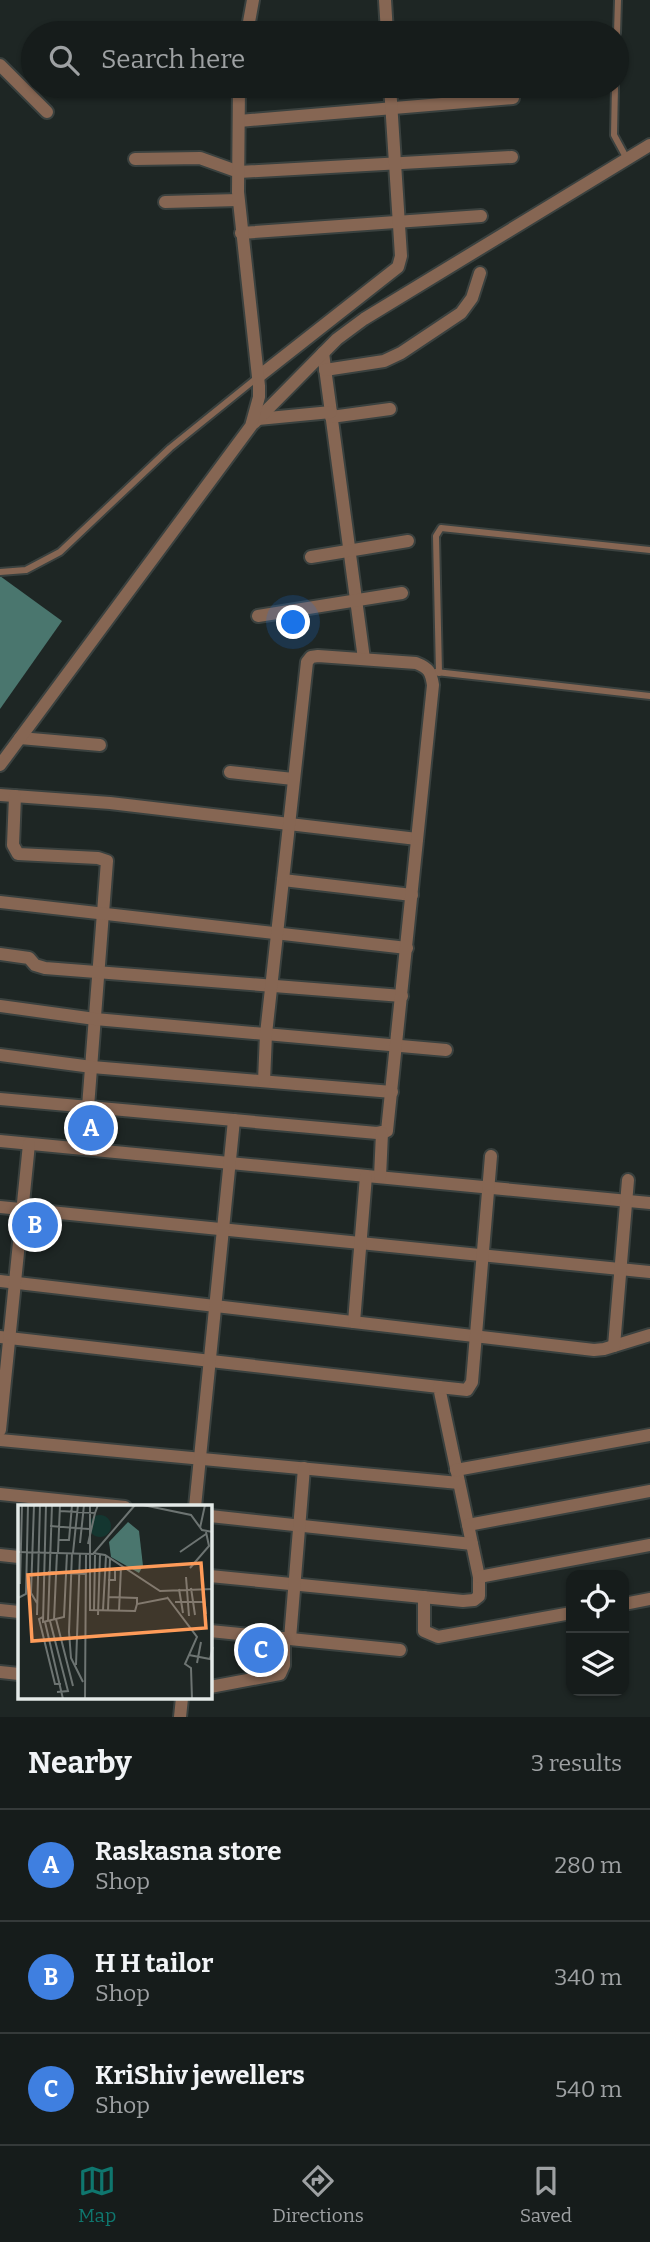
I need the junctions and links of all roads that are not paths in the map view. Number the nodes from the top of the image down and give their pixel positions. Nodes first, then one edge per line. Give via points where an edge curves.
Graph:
1 (253, 0) edge
2 (385, 0) edge
3 (618, 0) edge
4 (249, 21) edge
5 (386, 21) edge
6 (617, 21) edge
7 (0, 65) edge
8 (21, 86) edge
9 (33, 98) edge
10 (239, 98) edge
11 (391, 98) edge
12 (513, 98) dead end
13 (615, 98) edge
14 (391, 108) junction
15 (47, 112) dead end
16 (239, 121) junction
17 (650, 145) edge
18 (512, 157) dead end
19 (135, 159) dead end
20 (627, 159) junction
21 (394, 163) junction
22 (239, 172) junction
23 (239, 200) junction
24 (165, 202) dead end
25 (481, 216) dead end
26 (397, 222) junction
27 (241, 233) junction
28 (481, 273) dead end
29 (323, 353) junction
30 (325, 370) junction
31 (258, 377) junction
32 (390, 409) dead end
33 (331, 414) junction
34 (255, 422) junction
35 (408, 541) dead end
36 (650, 550) edge
37 (349, 551) junction
38 (311, 557) dead end
39 (0, 572) edge
40 (402, 593) dead end
41 (356, 600) junction
42 (258, 616) dead end
43 (364, 659) junction
44 (435, 672) junction
45 (650, 696) edge
46 (20, 738) junction
47 (100, 745) dead end
48 (0, 765) edge
49 (230, 772) dead end
50 (293, 779) junction
51 (0, 795) edge
52 (15, 796) junction
53 (288, 826) junction
54 (417, 839) junction
55 (282, 880) junction
56 (412, 895) junction
57 (0, 902) edge
58 (104, 914) junction
59 (277, 935) junction
60 (407, 948) junction
61 (0, 954) edge
62 (99, 973) junction
63 (272, 985) junction
64 (402, 996) junction
65 (0, 1006) edge
66 (95, 1019) junction
67 (266, 1034) junction
68 (397, 1046) junction
69 (446, 1050) dead end
70 (0, 1055) edge
71 (92, 1067) junction
72 (264, 1081) junction
73 (392, 1092) junction
74 (0, 1099) edge
75 (88, 1107) junction
76 (234, 1120) junction
77 (382, 1133) junction
78 (0, 1141) edge
79 (29, 1144) junction
80 (491, 1156) dead end
81 (230, 1163) junction
82 (366, 1175) junction
83 (380, 1177) junction
84 (628, 1180) dead end
85 (488, 1187) junction
86 (626, 1201) junction
87 (650, 1203) edge
88 (0, 1207) edge
89 (23, 1210) junction
90 (223, 1230) junction
91 (360, 1243) junction
92 (482, 1256) junction
93 (620, 1269) junction
94 (650, 1272) edge
95 (0, 1281) edge
96 (15, 1283) junction
97 (215, 1306) junction
98 (354, 1322) junction
99 (650, 1335) edge
100 (475, 1336) junction
101 (5, 1337) edge
102 (614, 1346) junction
103 (210, 1361) junction
104 (439, 1387) junction
105 (0, 1430) edge
106 (650, 1435) edge
107 (0, 1440) edge
108 (200, 1459) junction
109 (304, 1468) junction
110 (458, 1477) junction
111 (650, 1491) edge
112 (0, 1494) edge
113 (106, 1505) edge
114 (195, 1505) edge
115 (212, 1516) edge
116 (299, 1525) junction
117 (468, 1525) junction
118 (472, 1544) junction
119 (650, 1545) edge
120 (0, 1555) edge
121 (18, 1557) edge
122 (212, 1576) edge
123 (479, 1577) junction
124 (295, 1585) junction
125 (424, 1597) junction
126 (650, 1599) edge
127 (629, 1603) edge
128 (0, 1610) edge
129 (18, 1612) edge
130 (566, 1614) edge
131 (212, 1631) edge
132 (287, 1639) junction
133 (400, 1650) dead end
134 (0, 1672) edge
135 (18, 1674) edge
136 (212, 1687) edge

1 - 4 street
2 - 5 street
3 - 6 lane
7 - 8 street
9 - 15 street
10 - 16 street
11 - 14 street
12 - 14 street
13 - 20 lane via 614,135
14 - 16 street
14 - 21 street
16 - 22 street
17 - 20 street
18 - 21 street
19 - 22 street via 200,158
20 - 29 street via 388,302
21 - 22 street
21 - 26 street
22 - 23 street
23 - 24 street
23 - 27 street
25 - 26 street
26 - 27 street
26 - 31 street via 398,267
27 - 31 street
28 - 30 street via 461,313 401,354
29 - 30 street
29 - 34 street
30 - 33 street
31 - 34 street
31 - 39 lane via 170,448 60,552 26,570
32 - 33 street
33 - 34 street
33 - 37 street
34 - 46 street
35 - 37 street
36 - 44 lane via 441,528 436,536
37 - 38 street
37 - 41 street
40 - 41 street
41 - 42 street
41 - 43 street
43 - 44 street via 416,663
43 - 50 street via 318,656 307,662
44 - 45 lane
44 - 54 street
46 - 47 street
46 - 48 street
49 - 50 street
50 - 53 street
51 - 52 street
52 - 53 street
52 - 58 street via 13,845 18,854 107,861
53 - 54 street
53 - 55 street
54 - 56 street
55 - 56 street
55 - 59 street
56 - 60 street
57 - 58 street
58 - 59 street
58 - 62 street
59 - 60 street
59 - 63 street
60 - 64 street
61 - 62 street via 29,958 45,968
62 - 63 street
62 - 66 street
63 - 64 street
63 - 67 street
64 - 68 street
65 - 66 street
66 - 67 street
66 - 71 street
67 - 68 street
67 - 72 street
68 - 69 street
68 - 73 street
70 - 71 street
71 - 72 street
71 - 75 street
72 - 73 street
73 - 77 street via 389,1127
74 - 75 street
75 - 76 street
76 - 77 street
76 - 81 street
77 - 83 street
78 - 79 street
79 - 81 street
79 - 89 street
80 - 85 street
81 - 82 street
81 - 90 street
82 - 83 street
82 - 91 street
83 - 85 street
84 - 86 street
85 - 86 street
85 - 92 street
86 - 87 street
86 - 93 street
88 - 89 street
89 - 90 street
89 - 96 street
90 - 91 street
90 - 97 street
91 - 92 street
91 - 98 street
92 - 93 street
92 - 100 street
93 - 94 street
93 - 102 street
95 - 96 street
96 - 97 street
96 - 101 street
97 - 98 street
97 - 103 street
98 - 100 street
99 - 102 street
100 - 102 street via 594,1350
100 - 104 street via 471,1387
101 - 103 street
101 - 105 street
103 - 104 street
103 - 108 street
104 - 110 street
106 - 110 street
107 - 108 street
108 - 109 street
108 - 114 street
109 - 110 street
109 - 116 street
110 - 117 street
111 - 117 street
112 - 113 street
115 - 116 street
116 - 118 street
116 - 124 street
117 - 118 street
118 - 123 street
119 - 123 street
120 - 121 street
122 - 124 street
123 - 125 street via 479,1596 474,1600
124 - 125 street
124 - 132 street
125 - 130 street via 424,1631 438,1637
126 - 127 street
128 - 129 street
131 - 132 street
132 - 133 street
132 - 136 street via 280,1674
134 - 135 street

